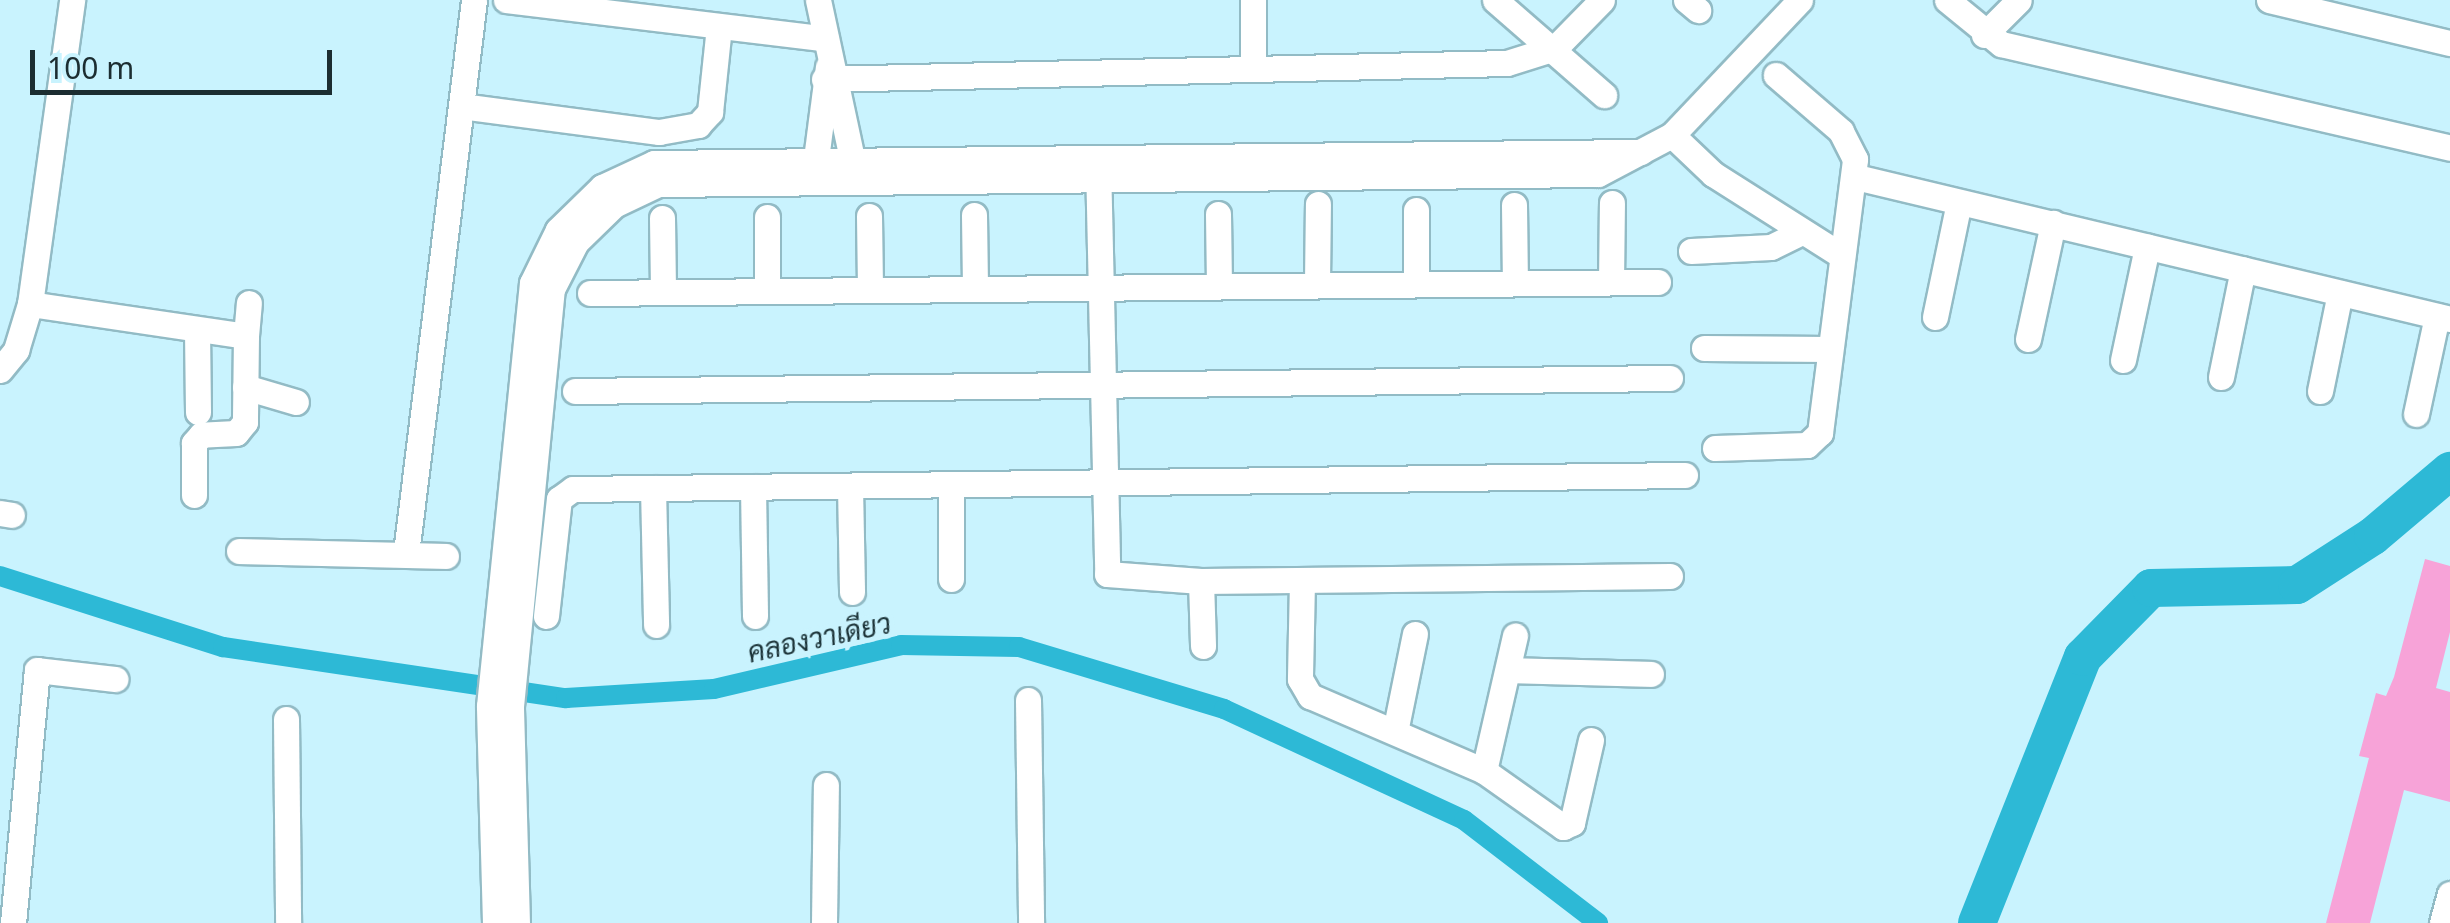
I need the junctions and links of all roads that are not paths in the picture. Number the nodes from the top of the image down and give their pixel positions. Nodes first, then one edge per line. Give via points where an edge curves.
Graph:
1 (72, 0) edge
2 (474, 0) edge
3 (506, 0) edge
4 (818, 0) edge
5 (1253, 0) edge
6 (1495, 0) edge
7 (1602, 0) edge
8 (1800, 0) edge
9 (1947, 0) edge
10 (2019, 0) edge
11 (2269, 0) edge
12 (719, 27) junction
13 (1984, 35) junction
14 (2450, 43) edge
15 (1555, 48) junction
16 (829, 64) junction
17 (1253, 68) junction
18 (1776, 75) dead end
19 (1604, 95) dead end
20 (462, 106) junction
21 (1672, 135) junction
22 (2450, 148) edge
23 (833, 164) junction
24 (1098, 166) junction
25 (1856, 176) junction
26 (1959, 202) junction
27 (1612, 203) dead end
28 (1318, 204) dead end
29 (1514, 205) dead end
30 (1416, 210) dead end
31 (974, 214) dead end
32 (1218, 214) dead end
33 (870, 216) dead end
34 (766, 217) dead end
35 (662, 218) dead end
36 (2053, 223) junction
37 (1802, 232) junction
38 (2147, 246) junction
39 (1691, 250) dead end
40 (1842, 256) junction
41 (2243, 269) junction
42 (1318, 282) junction
43 (1515, 282) junction
44 (1612, 282) junction
45 (1658, 282) dead end
46 (1416, 283) junction
47 (1219, 285) junction
48 (1098, 286) junction
49 (975, 289) junction
50 (870, 290) junction
51 (663, 292) junction
52 (767, 292) junction
53 (590, 293) dead end
54 (2340, 293) junction
55 (249, 303) dead end
56 (30, 304) junction
57 (2444, 317) edge
58 (1936, 318) dead end
59 (197, 330) junction
60 (246, 336) junction
61 (2028, 339) dead end
62 (1704, 348) dead end
63 (1829, 348) junction
64 (2123, 360) dead end
65 (0, 370) edge
66 (2221, 377) dead end
67 (1670, 378) dead end
68 (1100, 383) junction
69 (244, 387) junction
70 (575, 391) dead end
71 (2320, 391) dead end
72 (296, 402) dead end
73 (198, 412) dead end
74 (2416, 414) dead end
75 (1715, 448) dead end
76 (1685, 475) dead end
77 (951, 485) junction
78 (1100, 485) junction
79 (850, 486) junction
80 (753, 487) junction
81 (653, 488) junction
82 (194, 494) dead end
83 (239, 551) dead end
84 (406, 552) junction
85 (446, 556) dead end
86 (1670, 576) dead end
87 (951, 579) dead end
88 (1201, 581) junction
89 (1302, 581) junction
90 (852, 592) dead end
91 (546, 616) dead end
92 (755, 616) dead end
93 (656, 625) dead end
94 (1415, 634) dead end
95 (1515, 636) dead end
96 (1204, 646) dead end
97 (1509, 670) junction
98 (1651, 674) dead end
99 (115, 679) dead end
100 (1028, 700) dead end
101 (500, 702) junction
102 (286, 719) dead end
103 (1396, 727) junction
104 (1591, 740) dead end
105 (1484, 771) junction
106 (826, 785) dead end
107 (2450, 894) edge
108 (13, 923) edge
109 (288, 923) edge
110 (496, 923) edge
111 (517, 923) edge
112 (824, 923) edge
113 (1032, 923) edge
114 (2442, 923) edge

1 - 56 street
2 - 20 street
3 - 12 street
4 - 16 street
5 - 17 street
6 - 15 street
7 - 15 street
8 - 21 street
9 - 13 street
10 - 13 street
11 - 14 street
12 - 16 street
12 - 20 street via 710,112 698,126 659,132
13 - 22 street
15 - 17 street via 1507,64
15 - 19 street
16 - 17 street
16 - 23 street
16 - 23 street
18 - 25 street via 1841,132
20 - 84 street
21 - 24 street via 1641,152
21 - 37 street via 1713,174
23 - 24 street
23 - 101 street via 654,163 602,187 558,230 532,283 525,445
24 - 48 street
25 - 26 street
25 - 40 street
26 - 36 street
26 - 58 street
27 - 44 street
28 - 42 street
29 - 43 street
30 - 46 street
31 - 49 street
32 - 47 street
33 - 50 street
34 - 52 street
35 - 51 street
36 - 38 street
36 - 61 street
37 - 39 street via 1771,247
37 - 40 street
38 - 41 street
38 - 64 street
40 - 63 street
41 - 54 street
41 - 66 street
42 - 46 street
42 - 47 street
43 - 44 street
43 - 46 street
44 - 45 street
47 - 48 street
48 - 49 street
48 - 68 street
49 - 50 street
50 - 52 street
51 - 52 street
51 - 53 street
54 - 57 street
54 - 71 street
55 - 60 street
56 - 59 street
56 - 65 street via 16,350
57 - 74 street
59 - 60 street
59 - 73 street
60 - 69 street
62 - 63 street
63 - 75 street via 1814,442
67 - 68 street
68 - 70 street
68 - 78 street
69 - 72 street
69 - 82 street via 242,429 194,443
76 - 78 street
77 - 78 street
77 - 79 street
77 - 87 street
78 - 88 street via 1107,574
79 - 80 street
79 - 90 street
80 - 81 street
80 - 92 street
81 - 91 street via 564,492
81 - 93 street
83 - 84 street
84 - 85 street
86 - 89 street
88 - 89 street
88 - 96 street
89 - 103 street via 1304,691
94 - 103 street
95 - 97 street
97 - 98 street
97 - 105 street
99 - 108 street via 37,670
100 - 113 street
101 - 110 street
101 - 111 street
102 - 109 street
103 - 105 street
104 - 105 street via 1568,827
106 - 112 street
107 - 114 street

